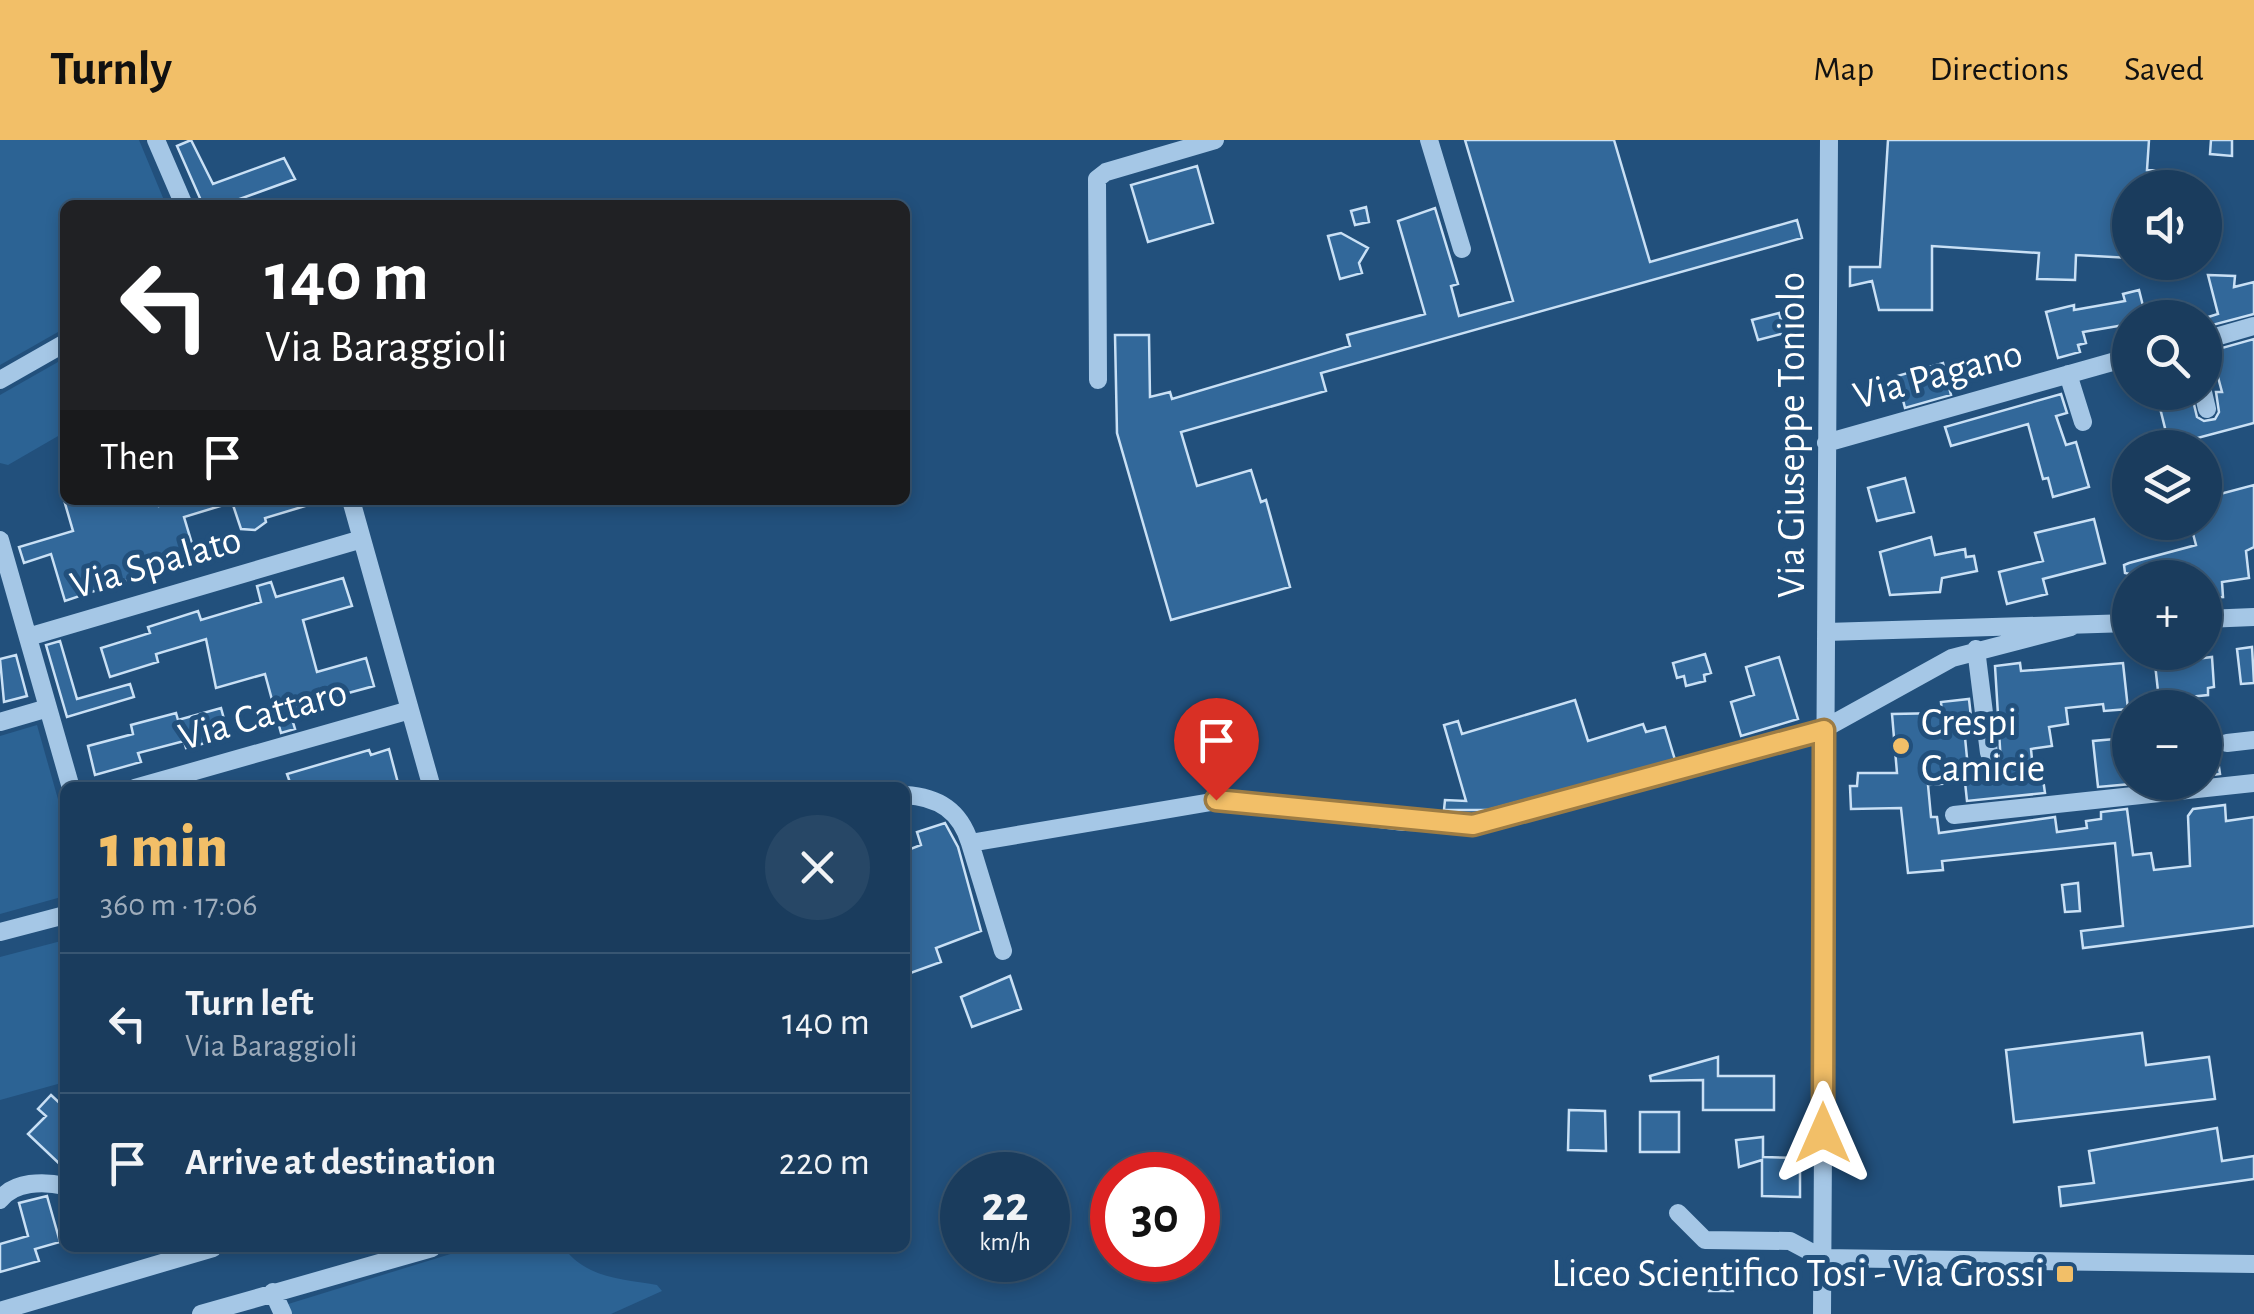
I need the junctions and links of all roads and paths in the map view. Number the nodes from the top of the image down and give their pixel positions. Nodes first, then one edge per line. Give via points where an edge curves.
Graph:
1 (156, 140) edge
2 (1215, 140) edge
3 (1429, 140) edge
4 (1829, 140) edge
5 (182, 200) edge
6 (1462, 248) dead end
7 (2254, 326) edge
8 (2222, 335) edge
9 (60, 345) edge
10 (2112, 362) edge
11 (2068, 374) junction
12 (0, 380) edge
13 (1098, 380) dead end
14 (2083, 422) dead end
15 (1826, 442) junction
16 (352, 505) edge
17 (362, 539) junction
18 (0, 540) edge
19 (2254, 617) edge
20 (2222, 619) edge
21 (2112, 624) edge
22 (2070, 627) junction
23 (1826, 632) junction
24 (28, 637) junction
25 (1976, 649) junction
26 (48, 708) junction
27 (410, 710) junction
28 (0, 722) edge
29 (1824, 730) junction
30 (2254, 740) edge
31 (2227, 743) dead end
32 (1989, 753) dead end
33 (69, 782) edge
34 (155, 782) edge
35 (430, 782) edge
36 (2254, 783) edge
37 (910, 796) edge
38 (1954, 815) dead end
39 (970, 843) junction
40 (60, 916) edge
41 (0, 932) edge
42 (1003, 951) dead end
43 (60, 1185) edge
44 (0, 1200) edge
45 (1678, 1213) dead end
46 (199, 1252) edge
47 (396, 1252) edge
48 (369, 1255) edge
49 (1822, 1258) junction
50 (2254, 1264) edge
51 (274, 1292) junction
52 (0, 1310) edge
53 (201, 1314) edge
54 (282, 1314) edge
55 (1822, 1314) edge

1 - 5 street
2 - 13 street via 1097,179
3 - 6 street
4 - 15 street, Via Giuseppe Toniolo
7 - 8 street
9 - 12 street
10 - 11 street, Via Pagano
11 - 14 street, Via Pagano
11 - 15 street, Via Pagano
15 - 23 street, Via Giuseppe Toniolo
16 - 17 street
17 - 24 street, Via Spalato
17 - 27 street
18 - 24 street
19 - 20 street
21 - 22 street
22 - 23 street
22 - 25 street
23 - 29 street, Via Giuseppe Toniolo
24 - 26 street
25 - 29 street
25 - 32 street
26 - 28 street
26 - 33 street
27 - 34 street, Via Cattaro
27 - 35 street
29 - 39 street via 1490,823 1421,823 1222,800
29 - 49 street, Via Giuseppe Toniolo
30 - 31 street
36 - 38 street
37 - 39 street via 948,807
39 - 42 street
40 - 41 street
43 - 44 street via 42,1182 10,1190
45 - 49 street via 1705,1240 1790,1241
46 - 52 street
47 - 48 street
48 - 51 street
49 - 50 street
49 - 55 street, Via Giuseppe Toniolo
51 - 53 street
51 - 54 street

